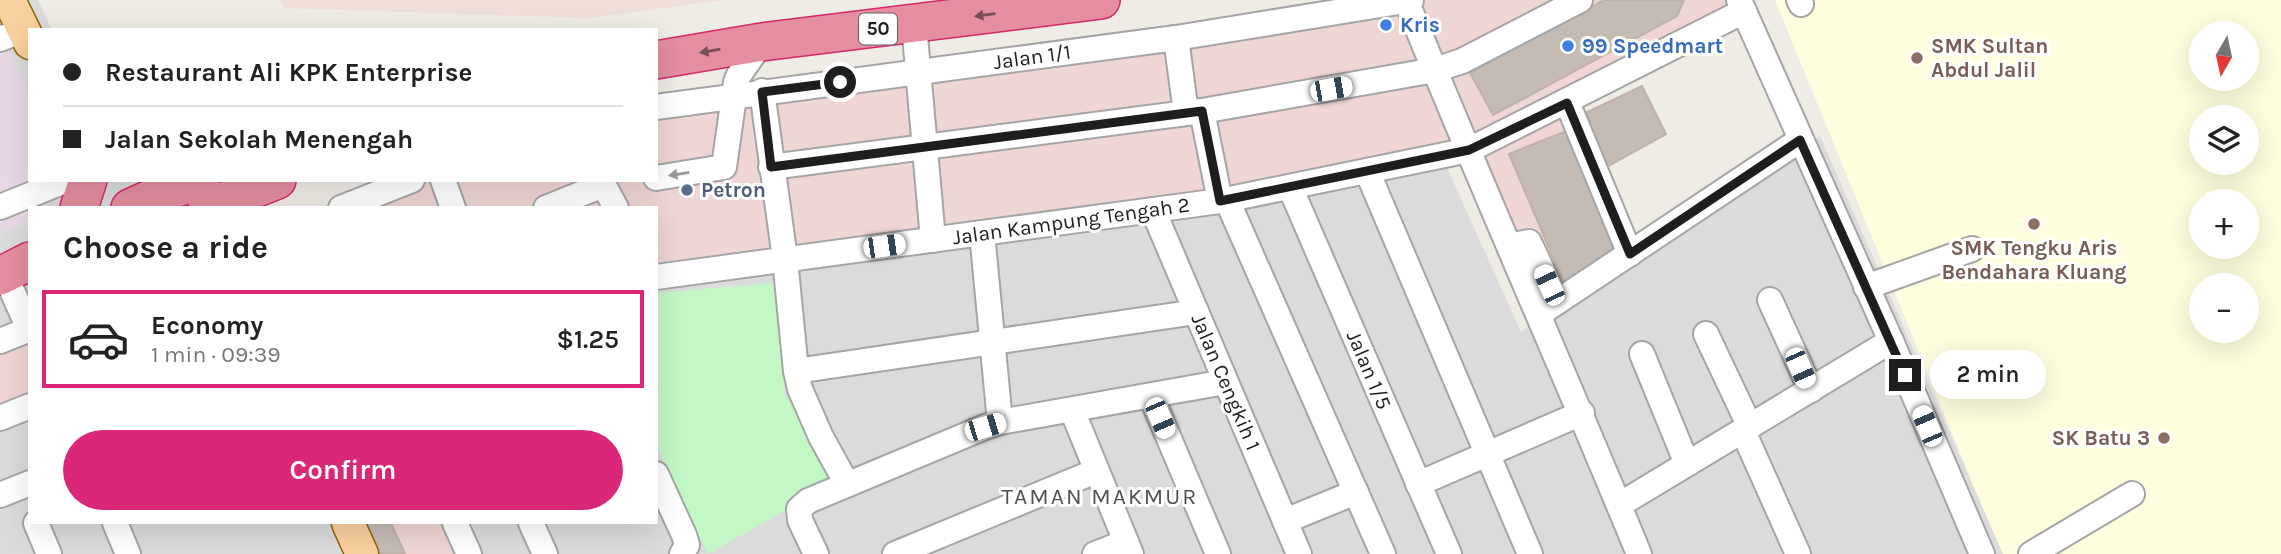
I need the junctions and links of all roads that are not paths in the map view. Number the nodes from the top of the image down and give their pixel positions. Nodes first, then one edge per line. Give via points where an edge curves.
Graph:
1 (9, 0) edge
2 (1101, 0) edge
3 (1580, 0) edge
4 (1408, 1) edge
5 (1742, 5) edge
6 (912, 12) edge
7 (658, 34) edge
8 (18, 37) edge
9 (1176, 37) junction
10 (762, 42) junction
11 (658, 60) edge
12 (1435, 70) junction
13 (918, 72) junction
14 (762, 92) junction
15 (733, 96) junction
16 (1567, 103) junction
17 (658, 107) edge
18 (1194, 112) junction
19 (1800, 140) junction
20 (925, 148) junction
21 (1469, 150) junction
22 (771, 167) junction
23 (1367, 171) junction
24 (658, 178) edge
25 (62, 182) edge
26 (87, 182) edge
27 (266, 182) edge
28 (277, 182) edge
29 (407, 182) edge
30 (444, 182) edge
31 (602, 183) edge
32 (1290, 187) junction
33 (198, 195) edge
34 (1224, 200) junction
35 (80, 206) edge
36 (141, 206) edge
37 (346, 206) edge
38 (452, 206) edge
39 (550, 206) edge
40 (615, 206) edge
41 (0, 207) edge
42 (1153, 210) junction
43 (982, 233) junction
44 (933, 240) junction
45 (1972, 249) dead end
46 (1630, 254) junction
47 (785, 259) junction
48 (17, 269) edge
49 (658, 276) edge
50 (1866, 287) junction
51 (1770, 300) dead end
52 (1548, 308) junction
53 (1196, 312) junction
54 (28, 325) edge
55 (28, 330) edge
56 (1706, 334) dead end
57 (0, 341) edge
58 (1891, 341) junction
59 (992, 343) junction
60 (1642, 354) dead end
61 (796, 371) junction
62 (1225, 382) junction
63 (1811, 390) junction
64 (1151, 396) junction
65 (28, 407) edge
66 (1072, 410) junction
67 (1582, 413) junction
68 (0, 418) edge
69 (1000, 422) junction
70 (1746, 429) junction
71 (1488, 453) junction
72 (1687, 464) junction
73 (1096, 471) junction
74 (658, 478) edge
75 (847, 484) junction
76 (1418, 484) junction
77 (1356, 492) junction
78 (2132, 494) dead end
79 (1619, 505) junction
80 (1284, 521) junction
81 (36, 524) edge
82 (115, 524) edge
83 (348, 524) edge
84 (455, 524) edge
85 (531, 524) edge
86 (1128, 548) edge
87 (49, 554) edge
88 (128, 554) edge
89 (362, 554) edge
90 (469, 554) edge
91 (545, 554) edge
92 (682, 554) edge
93 (816, 554) edge
94 (895, 554) edge
95 (1095, 554) edge
96 (1218, 554) edge
97 (1299, 554) edge
98 (1383, 554) edge
99 (1448, 554) edge
100 (1530, 554) edge
101 (1639, 554) edge
102 (1798, 554) edge
103 (1982, 554) edge
104 (2031, 554) edge

1 - 8 main road
2 -> 6 highway, 50
3 - 12 street via 1462,61
4 - 9 street, Jalan 1/1
4 - 12 street
5 - 16 street, Jalan Kampung Tengah 2
5 - 19 street
6 - 7 highway, 50
6 - 10 highway, 50
6 - 13 street
9 - 13 street, Jalan 1/1
9 - 18 street
10 -> 11 highway, 50
10 - 15 street via 738,75
12 - 18 street
12 - 21 street
13 - 14 street, Jalan 1/1
13 - 20 street
14 - 15 street, Jalan 1/1
14 - 22 street
15 - 17 street, Jalan 1/1
15 -> 24 street via 724,167
16 - 21 street, Jalan Kampung Tengah 2
16 - 46 street
18 - 20 street
18 - 34 street
19 - 46 street
19 - 50 street
20 - 22 street
20 - 44 street
21 - 23 street, Jalan Kampung Tengah 2
21 - 52 street via 1509,246 1529,242
22 - 47 street
23 - 32 street, Jalan Kampung Tengah 2
23 - 71 street
25 - 41 street
26 - 35 highway
27 - 33 highway
28 - 33 highway
29 - 37 street
30 - 38 street
31 - 39 street
31 - 40 street
32 - 34 street, Jalan Kampung Tengah 2
32 - 76 street, Jalan 1/5
33 - 36 highway
34 - 42 street, Jalan Kampung Tengah 2
34 - 77 street
42 - 43 street, Jalan Kampung Tengah 2
42 - 53 street, Jalan Cengkih 1
43 - 44 street, Jalan Kampung Tengah 2
43 - 59 street
44 - 47 street, Jalan Kampung Tengah 2
45 - 50 street
46 - 52 street
47 - 49 street, Jalan Kampung Tengah 2
47 - 61 street
48 - 54 street
50 - 58 street
51 - 63 street
52 - 67 street
53 - 59 street
53 - 62 street, Jalan Cengkih 1
55 - 57 street
56 - 70 street
58 - 63 street
58 - 103 street
59 - 61 street
59 - 69 street
60 - 72 street
61 - 75 street via 821,437
62 - 64 street
62 - 80 street, Jalan Cengkih 1
63 - 70 street
64 - 66 street
64 - 96 street
65 - 68 street
66 - 69 street
66 - 73 street
67 - 71 street
67 - 79 street
69 - 75 street
70 - 72 street
70 - 102 street
71 - 76 street
71 - 100 street
72 - 79 street
73 - 86 street
73 - 94 street
74 - 92 street via 684,535 687,545
75 - 93 street via 799,509
76 - 99 street, Jalan 1/5
77 - 80 street
77 - 98 street
78 - 104 street
79 - 101 street
80 - 97 street, Jalan Cengkih 1
81 - 87 street
82 - 88 street
83 - 89 main road
84 - 90 street
85 - 91 street
86 - 95 street

